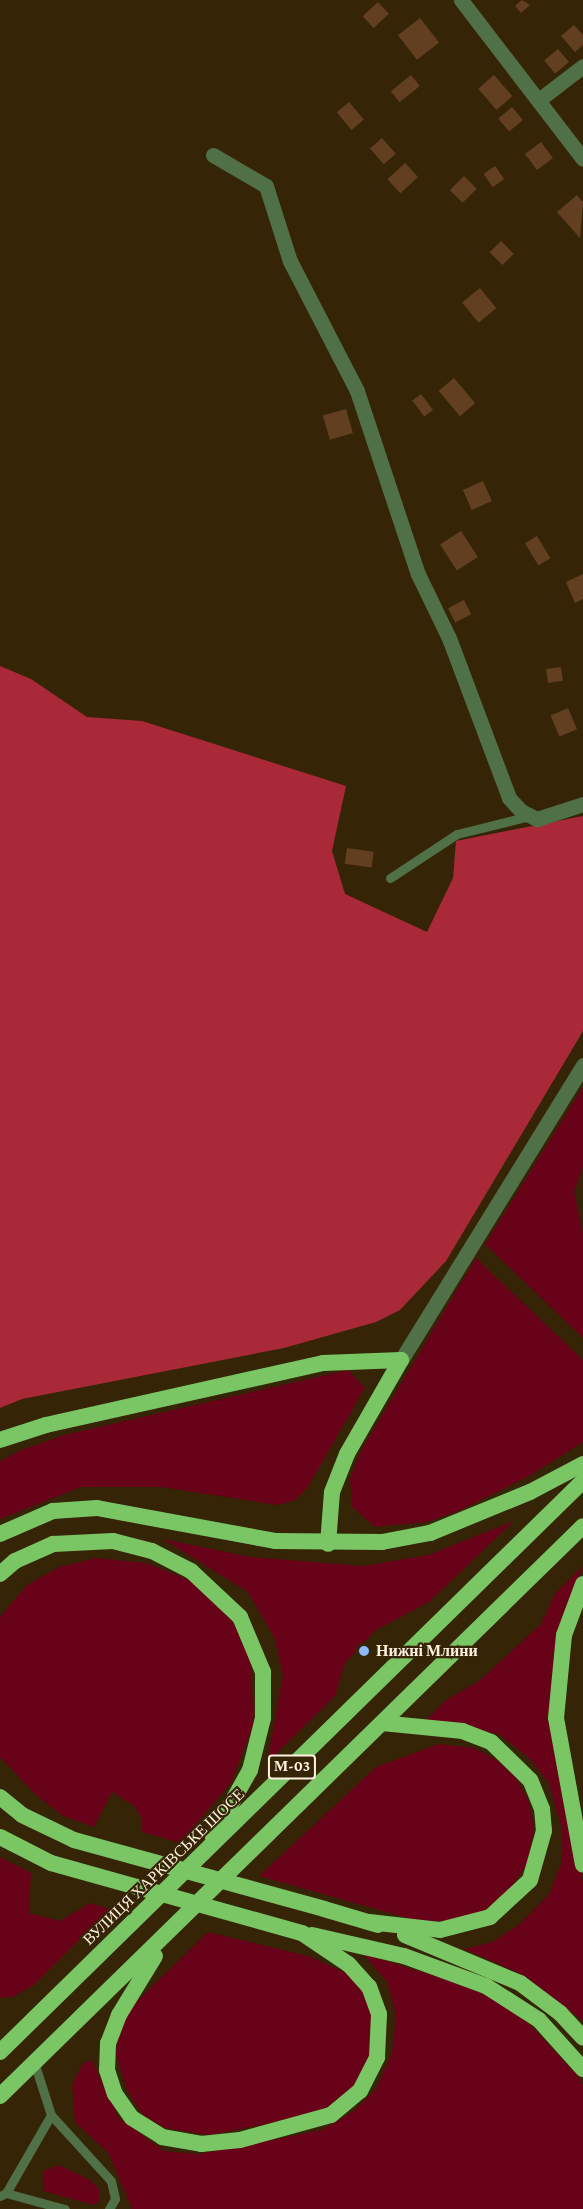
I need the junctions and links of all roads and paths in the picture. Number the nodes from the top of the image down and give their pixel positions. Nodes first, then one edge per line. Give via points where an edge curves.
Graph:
1 (461, 0) edge
2 (583, 66) edge
3 (540, 99) junction
4 (213, 155) dead end
5 (583, 159) edge
6 (583, 804) edge
7 (530, 816) junction
8 (390, 878) dead end
9 (583, 1065) edge
10 (401, 1360) junction
11 (0, 1440) edge
12 (583, 1464) edge
13 (583, 1481) edge
14 (583, 1526) edge
15 (0, 1534) edge
16 (328, 1544) junction
17 (0, 1574) edge
18 (583, 1584) edge
19 (382, 1723) junction
20 (0, 1797) edge
21 (0, 1837) edge
22 (194, 1865) junction
23 (583, 1865) edge
24 (369, 1922) junction
25 (177, 1926) junction
26 (302, 1933) junction
27 (583, 2038) edge
28 (0, 2052) edge
29 (34, 2062) junction
30 (583, 2068) edge
31 (0, 2096) edge
32 (51, 2115) junction
33 (3, 2194) edge
34 (65, 2209) edge
35 (109, 2209) edge

1 - 3 street
2 - 3 street
3 - 5 street
4 - 7 street via 266,186 290,261 357,391 418,574 449,638 509,798
6 - 7 street via 537,819
7 - 8 lane via 457,834
9 - 10 street
10 - 11 highway via 323,1363 46,1425
10 - 16 highway via 347,1454 332,1492
12 - 16 highway via 530,1492 430,1533 382,1542
13 - 22 highway, ВУЛИЦЯ ХАРКІВСЬКЕ ШОСЕ / М-03
14 - 19 highway, М-03
15 - 16 highway via 53,1511 97,1508 275,1541
17 - 22 highway via 15,1561 53,1544 113,1541 152,1551 191,1570 240,1617 263,1672 261,1733 237,1796
18 - 23 highway via 564,1635 556,1718
19 - 24 highway via 463,1731 501,1748 536,1789 544,1831 530,1880 512,1901 490,1917 440,1930
19 - 25 highway, М-03
20 - 24 highway, bridge via 22,1815 74,1840
21 - 26 highway, bridge via 51,1863
22 - 28 highway, ВУЛИЦЯ ХАРКІВСЬКЕ ШОСЕ / М-03
24 - 27 highway via 507,1975 547,2002
25 - 26 highway via 118,2015 106,2056 113,2088 132,2118 151,2132 188,2143 240,2140 317,2121 352,2100 368,2080 380,2042 375,1999 348,1964
25 - 29 highway, М-03
26 - 30 highway via 404,1956 479,1982 528,2010
29 - 31 highway, М-03
29 - 32 lane
32 - 33 lane
32 - 35 lane via 111,2181 115,2199
33 - 34 lane

